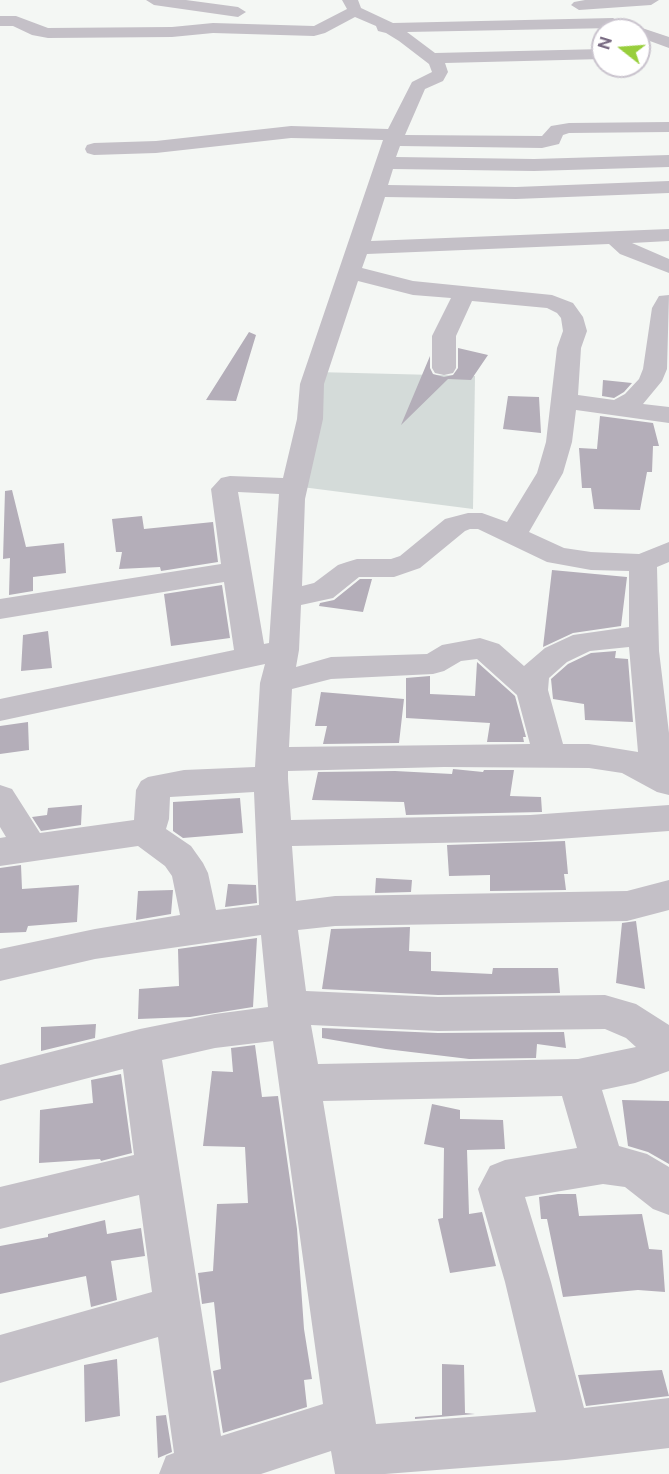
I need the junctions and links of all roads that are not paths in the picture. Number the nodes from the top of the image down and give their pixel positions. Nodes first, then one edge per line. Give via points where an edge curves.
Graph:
1 (154, 0) edge
2 (651, 0) edge
3 (350, 9) edge
4 (249, 12) dead end
5 (321, 13) dead end
6 (597, 18) edge
7 (0, 21) edge
8 (591, 23) edge
9 (388, 27) junction
10 (319, 30) junction
11 (651, 38) edge
12 (669, 46) edge
13 (651, 53) edge
14 (591, 54) edge
15 (431, 58) junction
16 (669, 127) edge
17 (94, 149) dead end
18 (387, 157) junction
19 (669, 161) edge
20 (669, 187) edge
21 (669, 235) edge
22 (615, 238) junction
23 (354, 260) junction
24 (668, 287) edge
25 (465, 292) junction
26 (444, 368) dead end
27 (564, 401) junction
28 (617, 409) junction
29 (669, 415) edge
30 (294, 486) junction
31 (513, 535) junction
32 (656, 557) edge
33 (237, 571) junction
34 (286, 598) junction
35 (0, 609) edge
36 (652, 646) edge
37 (284, 650) junction
38 (250, 656) junction
39 (276, 683) junction
40 (532, 690) junction
41 (0, 710) edge
42 (549, 754) junction
43 (272, 769) junction
44 (663, 779) edge
45 (0, 798) edge
46 (669, 818) edge
47 (144, 832) junction
48 (273, 834) junction
49 (15, 850) edge
50 (669, 895) edge
51 (278, 918) junction
52 (201, 927) junction
53 (0, 965) edge
54 (289, 1015) junction
55 (140, 1047) junction
56 (669, 1051) edge
57 (578, 1077) junction
58 (0, 1083) edge
59 (300, 1083) junction
60 (603, 1164) junction
61 (158, 1170) junction
62 (669, 1194) edge
63 (0, 1208) edge
64 (179, 1308) junction
65 (0, 1359) edge
66 (669, 1424) edge
67 (566, 1435) junction
68 (355, 1448) edge
69 (192, 1471) edge

1 - 4 street
2 - 6 street via 562,7
3 - 5 street
3 - 9 street
3 - 10 street
7 - 10 street via 16,21 48,33 213,28
8 - 9 street
9 - 10 street
9 - 15 street
11 - 12 street
12 - 13 street
14 - 15 street
15 - 18 street via 440,72 418,86
16 - 18 street via 569,128 557,130 552,140 542,142
17 - 18 street via 156,147 291,132
18 - 19 street via 534,165
18 - 20 street via 516,193
18 - 23 street
21 - 22 street
22 - 23 street
22 - 24 street
23 - 25 street via 413,288
23 - 30 street via 312,384 310,419
24 - 28 street via 650,381 634,399
25 - 26 street via 444,336
25 - 27 street via 552,302 565,308 575,331 569,348
27 - 28 street
27 - 31 street via 550,473
28 - 29 street
30 - 33 street via 224,487
30 - 34 street
31 - 32 street via 557,556 591,561
31 - 34 street via 482,521 468,521 450,528 410,562 382,569 357,568 323,591
32 - 36 street
33 - 35 street
33 - 38 street
34 - 37 street
36 - 40 street via 584,642 540,667 533,677
36 - 44 street
37 - 38 street
37 - 39 street
38 - 41 street
39 - 40 street via 331,668 433,664 453,652 480,648
39 - 43 street
40 - 42 street
42 - 43 street
42 - 44 street via 626,761
43 - 47 street via 160,786 153,790 152,819
43 - 48 street
45 - 49 street
46 - 48 street via 530,828
47 - 49 street
47 - 52 street via 178,856 190,873
48 - 51 street
50 - 51 street via 627,906 335,911
51 - 52 street
51 - 54 street
52 - 53 street
54 - 55 street
54 - 56 street via 605,1012 640,1026
54 - 59 street
55 - 58 street
55 - 61 street
56 - 57 street via 635,1065
57 - 59 street
57 - 60 street
59 - 68 street
60 - 62 street via 632,1168
60 - 67 street via 505,1180 500,1189
61 - 63 street
61 - 64 street
64 - 65 street
64 - 69 street
66 - 67 street
67 - 68 street
68 - 69 street

